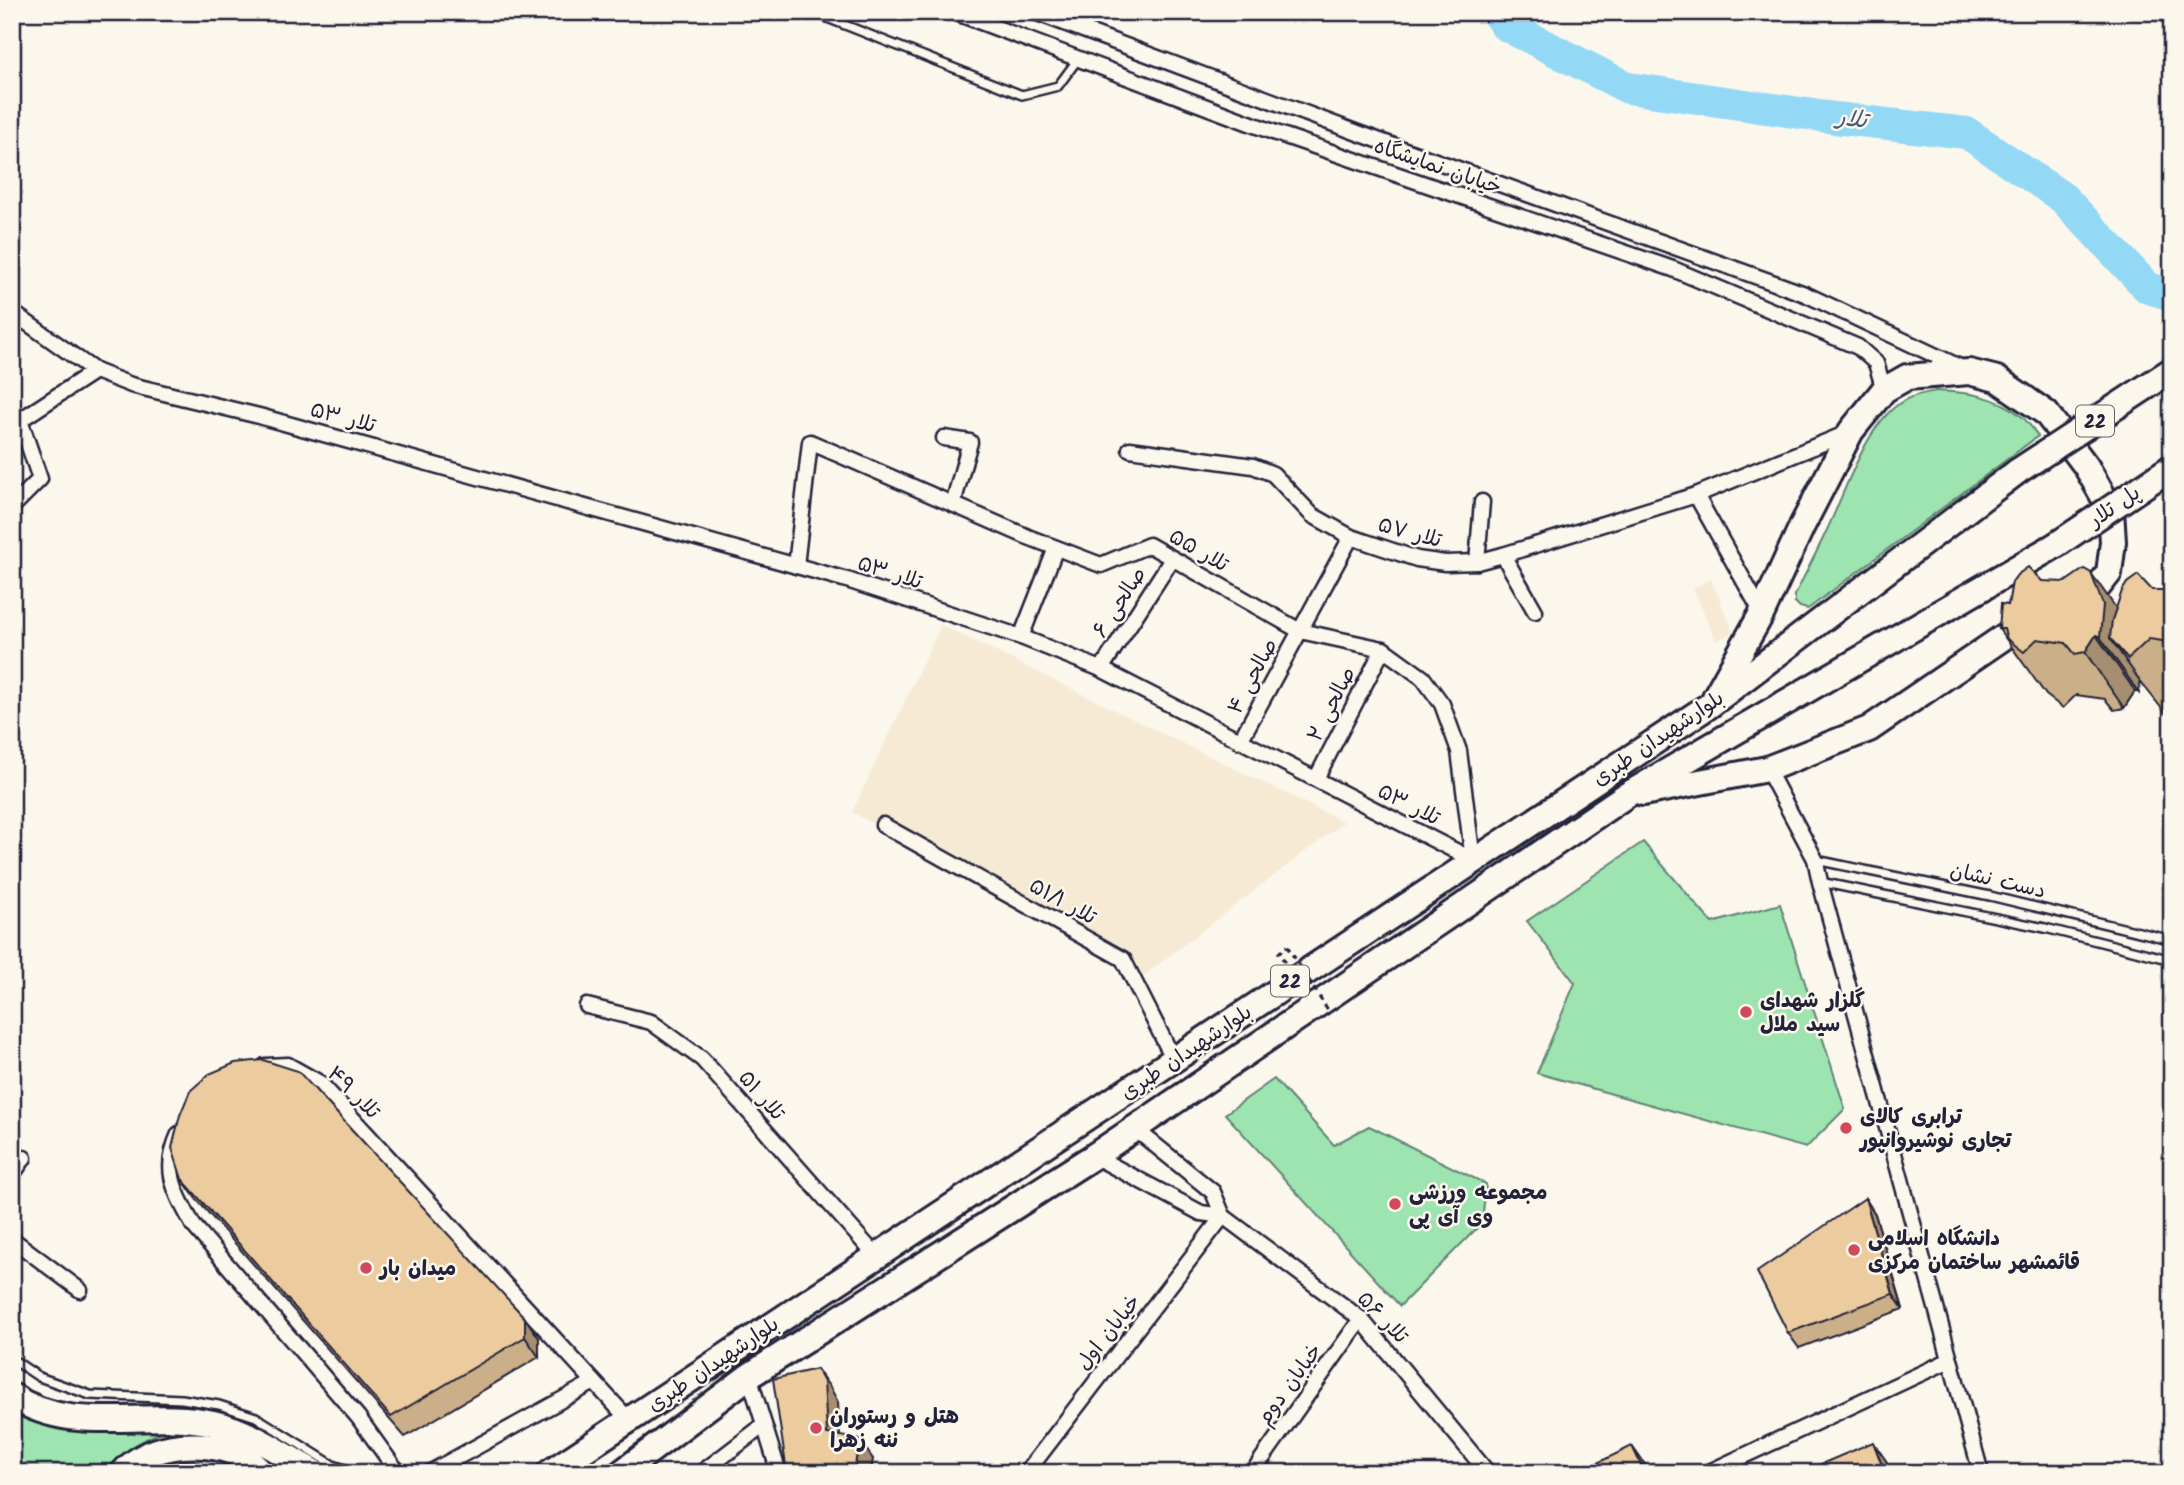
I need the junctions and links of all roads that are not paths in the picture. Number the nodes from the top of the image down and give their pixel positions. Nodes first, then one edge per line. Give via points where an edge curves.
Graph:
1 (812, 12) edge
2 (954, 12) edge
3 (1035, 12) edge
4 (1079, 59) junction
5 (12, 312) edge
6 (2172, 370) edge
7 (95, 371) junction
8 (1969, 372) junction
9 (1884, 390) junction
10 (1851, 431) junction
11 (944, 438) dead end
12 (1130, 449) dead end
13 (2172, 467) edge
14 (1696, 495) junction
15 (1482, 502) dead end
16 (953, 504) junction
17 (12, 507) edge
18 (1351, 537) junction
19 (2056, 545) joint
20 (1056, 548) junction
21 (1503, 555) junction
22 (1172, 559) junction
23 (1477, 562) junction
24 (796, 566) junction
25 (1535, 611) dead end
26 (1762, 613) junction
27 (1300, 631) junction
28 (1021, 637) junction
29 (1383, 649) junction
30 (1101, 668) junction
31 (1710, 705) junction
32 (1241, 741) junction
33 (1767, 769) junction
34 (1316, 779) junction
35 (1625, 796) junction
36 (883, 825) dead end
37 (1815, 859) junction
38 (1473, 860) junction
39 (1820, 882) junction
40 (2172, 940) edge
41 (2172, 960) edge
42 (587, 1006) dead end
43 (1174, 1060) junction
44 (251, 1067) edge
45 (186, 1117) edge
46 (1134, 1128) junction
47 (1094, 1156) junction
48 (24, 1158) dead end
49 (12, 1175) edge
50 (1223, 1216) junction
51 (12, 1239) edge
52 (876, 1256) junction
53 (80, 1290) dead end
54 (1362, 1319) junction
55 (12, 1359) edge
56 (1950, 1360) junction
57 (749, 1376) junction
58 (594, 1382) junction
59 (12, 1396) edge
60 (629, 1420) junction
61 (764, 1425) junction
62 (574, 1456) junction
63 (123, 1473) edge
64 (262, 1473) edge
65 (315, 1473) edge
66 (357, 1473) edge
67 (401, 1473) edge
68 (429, 1473) edge
69 (534, 1473) edge
70 (549, 1473) edge
71 (621, 1473) edge
72 (701, 1473) edge
73 (779, 1473) edge
74 (1026, 1473) edge
75 (1252, 1473) edge
76 (1488, 1473) edge
77 (1707, 1473) edge
78 (1981, 1473) edge

1 - 4 lane via 1022,95 1058,86
2 - 4 street, خیابان نمایشگاه
3 - 8 street, خیابان نمایشگاه via 1805,294
4 - 9 street, خیابان نمایشگاه via 1276,133 1674,269 1858,347 1876,363
5 - 7 street, تلار ۵۳
6 - 31 highway, بلوارشهیدان طبری / 22, bridge via 2018,471
7 - 17 street via 20,420 40,478
7 - 24 street, تلار ۵۳ via 131,385 259,416
8 - 9 highway via 1908,377
8 - 33 highway via 1997,379 2046,413 2085,466 2111,510 2109,573 2094,592 2014,630 1869,729
9 - 10 highway
10 - 14 street, تلار ۵۷
10 - 26 highway
11 - 16 street via 970,442
12 - 18 street, تلار ۵۷ via 1253,466 1273,474 1312,515
13 - 19 highway, پل تلار / 22, bridge
14 - 21 street, تلار ۵۷
14 - 26 street
15 - 23 street
16 - 20 street, تلار ۵۵
16 - 24 street, تلار ۵۵ via 810,442
18 - 23 street, تلار ۵۷ via 1417,559 1445,564
18 - 27 street, صالحی ۴
19 - 35 highway, بلوارشهیدان طبری / 22
20 - 22 street, تلار ۵۵ via 1101,565 1149,545
20 - 28 street
21 - 23 street, تلار ۵۷
21 - 25 street
22 - 27 street, تلار ۵۵
22 - 30 street, صالحی ۶
24 - 28 street, تلار ۵۳
26 - 31 highway
27 - 29 street, تلار ۵۵
27 - 32 street, صالحی ۴
28 - 30 street, تلار ۵۳
29 - 34 street, صالحی ۲
29 - 38 street, تلار ۵۵ via 1423,678 1442,704 1459,751
30 - 32 street, تلار ۵۳
31 - 38 highway, بلوارشهیدان طبری / 22
32 - 34 street, تلار ۵۳
33 - 35 highway
33 - 37 street
34 - 38 street, تلار ۵۳
35 - 46 highway, بلوارشهیدان طبری / 22
36 - 43 street, تلار ۵۱/۱ via 1124,959
37 - 39 street
37 - 40 lane, دست نشان
38 - 43 highway, بلوارشهیدان طبری / 22
39 - 41 lane via 2045,928
39 - 56 street
42 - 52 street, تلار ۵۱ via 651,1022 702,1059
43 - 52 highway, بلوارشهیدان طبری / 22
44 - 58 street, تلار ۴۹ via 288,1065 320,1083
45 - 67 street via 171,1152 173,1188 193,1224
46 - 47 highway, بلوارشهیدان طبری / 22
46 - 50 street via 1213,1192
47 - 50 street via 1201,1213
47 - 57 highway, بلوارشهیدان طبری / 22
48 - 49 street
50 - 54 street, تلار ۵۶
50 - 74 street, خیابان اول
51 - 53 street
52 - 60 highway, بلوارشهیدان طبری / 22
54 - 75 street, خیابان دوم
54 - 76 street, تلار ۵۶
55 - 66 lane via 39,1377 90,1395 182,1399 256,1417 333,1465
56 - 77 street
56 - 78 street
57 - 61 street
57 - 71 highway, بلوارشهیدان طبری / 22
58 - 60 street, تلار ۴۹
58 - 68 street
59 - 65 highway via 42,1412 84,1420 182,1418 213,1423 244,1432
60 - 62 highway, بلوارشهیدان طبری / 22
61 - 72 street
61 - 73 street
62 - 69 highway
62 - 70 highway, بلوارشهیدان طبری / 22
63 - 64 highway via 152,1453 186,1444 226,1451

